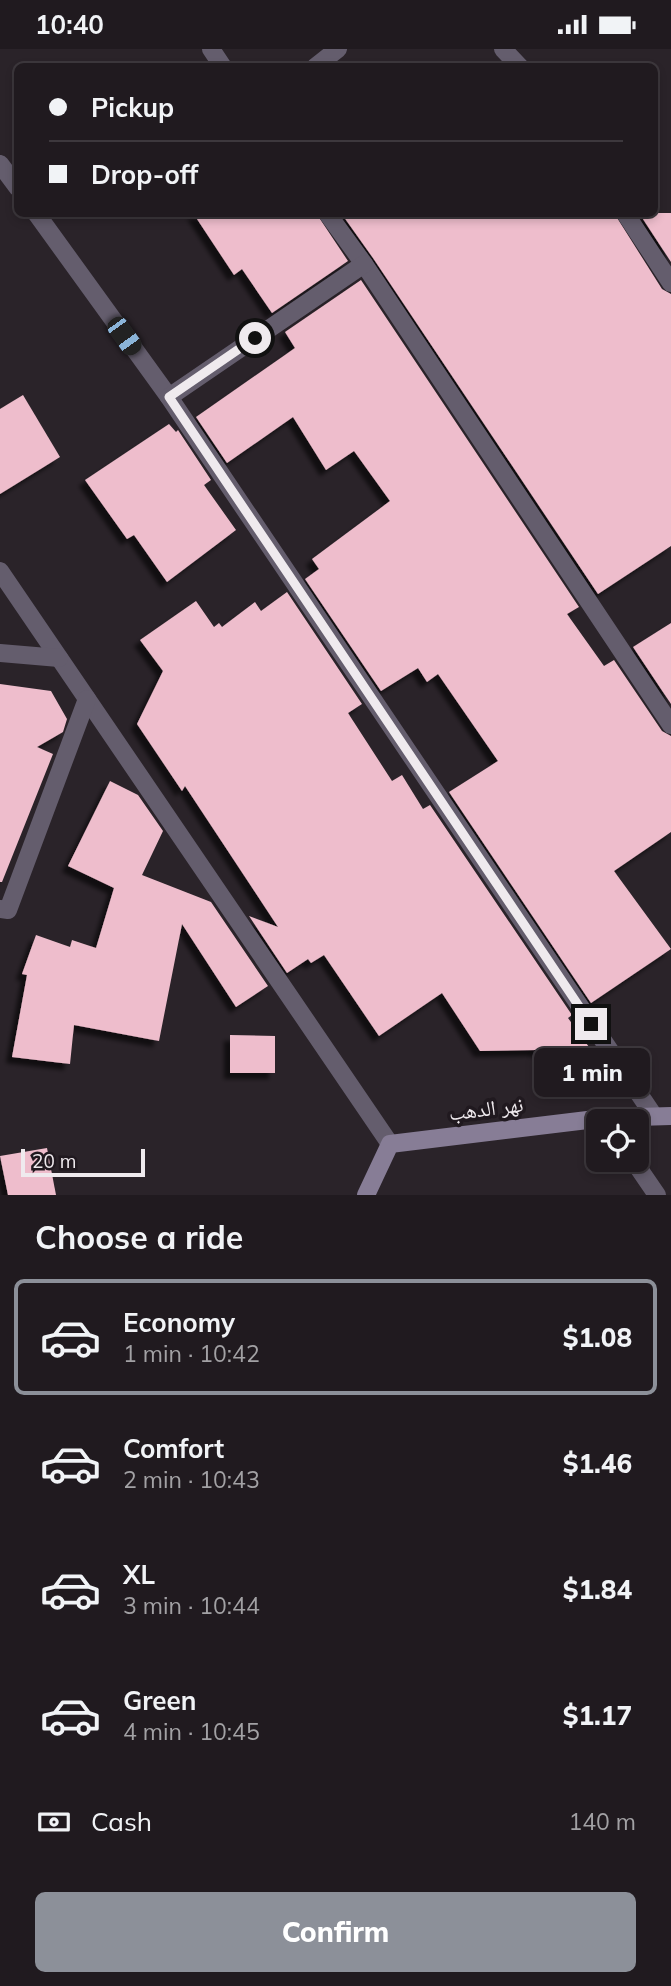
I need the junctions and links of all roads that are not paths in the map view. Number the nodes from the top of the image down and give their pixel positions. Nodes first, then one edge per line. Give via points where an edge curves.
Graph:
1 (338, 49) edge
2 (503, 49) edge
3 (320, 63) edge
4 (516, 63) edge
5 (0, 164) edge
6 (14, 183) edge
7 (39, 217) edge
8 (330, 217) edge
9 (628, 217) edge
10 (363, 264) junction
11 (671, 283) edge
12 (169, 397) junction
13 (0, 572) edge
14 (0, 653) edge
15 (58, 657) junction
16 (87, 699) junction
17 (671, 725) edge
18 (0, 909) edge
19 (662, 1116) edge
20 (586, 1122) edge
21 (390, 1144) junction
22 (642, 1172) edge
23 (366, 1195) edge
24 (657, 1195) edge

1 - 3 street
2 - 4 street
5 - 6 street
7 - 12 street
8 - 10 street
9 - 11 street
10 - 12 street
10 - 17 street
12 - 19 street
13 - 15 street
14 - 15 street
15 - 16 street
16 - 18 street via 8,910
16 - 21 street
20 - 21 main road, نهر الدهب
21 - 23 main road
22 - 24 street

